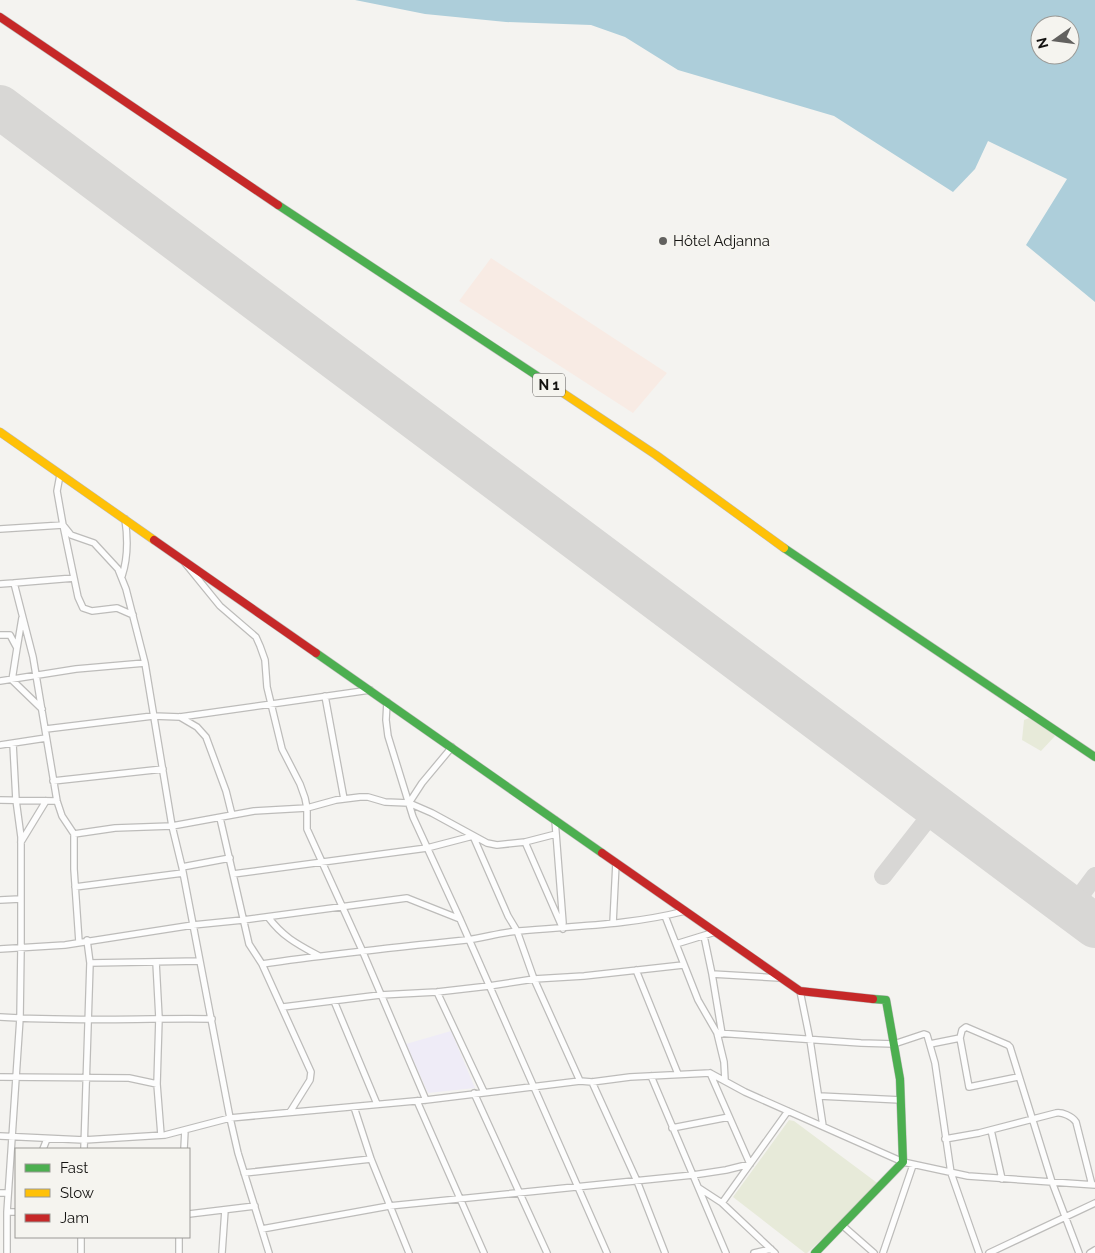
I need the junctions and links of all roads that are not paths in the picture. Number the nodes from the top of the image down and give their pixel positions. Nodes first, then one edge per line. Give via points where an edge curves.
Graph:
1 (0, 17) edge
2 (0, 432) edge
3 (60, 475) junction
4 (125, 519) junction
5 (62, 525) junction
6 (0, 529) edge
7 (181, 558) junction
8 (122, 576) junction
9 (74, 578) junction
10 (14, 583) junction
11 (0, 584) edge
12 (133, 614) junction
13 (22, 616) junction
14 (0, 635) edge
15 (17, 648) junction
16 (145, 663) junction
17 (37, 675) junction
18 (12, 680) junction
19 (0, 681) edge
20 (370, 690) junction
21 (325, 696) junction
22 (387, 702) junction
23 (271, 704) junction
24 (42, 709) junction
25 (153, 716) junction
26 (180, 717) junction
27 (46, 729) junction
28 (46, 738) junction
29 (0, 744) edge
30 (13, 744) junction
31 (452, 748) junction
32 (1095, 758) edge
33 (163, 769) junction
34 (53, 781) junction
35 (344, 799) junction
36 (0, 800) edge
37 (16, 800) junction
38 (46, 801) junction
39 (57, 801) junction
40 (408, 803) junction
41 (307, 808) junction
42 (232, 815) junction
43 (220, 818) junction
44 (555, 820) junction
45 (172, 826) junction
46 (74, 834) junction
47 (556, 834) junction
48 (473, 836) junction
49 (21, 842) junction
50 (525, 842) junction
51 (427, 848) junction
52 (230, 858) junction
53 (321, 861) junction
54 (616, 863) junction
55 (183, 870) junction
56 (233, 874) junction
57 (75, 887) junction
58 (20, 899) junction
59 (0, 900) edge
60 (342, 906) junction
61 (685, 911) junction
62 (665, 916) junction
63 (268, 917) junction
64 (460, 919) junction
65 (243, 920) junction
66 (613, 922) junction
67 (193, 925) junction
68 (563, 928) junction
69 (517, 931) junction
70 (715, 932) junction
71 (704, 936) junction
72 (469, 939) junction
73 (87, 940) junction
74 (79, 942) junction
75 (676, 944) junction
76 (21, 948) junction
77 (0, 949) edge
78 (362, 950) junction
79 (319, 956) junction
80 (200, 961) junction
81 (156, 962) junction
82 (90, 963) junction
83 (262, 964) junction
84 (683, 965) junction
85 (636, 970) junction
86 (712, 974) junction
87 (780, 978) junction
88 (534, 979) junction
89 (489, 986) junction
90 (800, 991) junction
91 (437, 992) junction
92 (380, 994) junction
93 (334, 1000) junction
94 (283, 1007) junction
95 (0, 1017) edge
96 (20, 1018) junction
97 (159, 1018) junction
98 (212, 1019) junction
99 (88, 1021) junction
100 (720, 1033) junction
101 (960, 1038) junction
102 (810, 1040) junction
103 (894, 1044) junction
104 (930, 1044) junction
105 (710, 1073) junction
106 (678, 1074) junction
107 (651, 1076) junction
108 (0, 1077) edge
109 (16, 1077) junction
110 (1018, 1077) junction
111 (87, 1078) junction
112 (725, 1080) junction
113 (580, 1082) junction
114 (592, 1082) junction
115 (157, 1084) junction
116 (533, 1087) junction
117 (484, 1092) junction
118 (474, 1093) junction
119 (819, 1096) junction
120 (426, 1100) junction
121 (901, 1100) junction
122 (417, 1101) junction
123 (376, 1104) junction
124 (354, 1107) junction
125 (788, 1111) junction
126 (290, 1112) junction
127 (729, 1117) junction
128 (230, 1118) junction
129 (1032, 1119) junction
130 (823, 1126) junction
131 (672, 1128) junction
132 (185, 1130) junction
133 (991, 1130) junction
134 (161, 1135) junction
135 (0, 1136) edge
136 (12, 1136) junction
137 (47, 1139) junction
138 (945, 1139) junction
139 (84, 1140) junction
140 (43, 1148) edge
141 (84, 1148) edge
142 (184, 1148) edge
143 (371, 1159) junction
144 (903, 1162) junction
145 (750, 1164) junction
146 (914, 1164) junction
147 (244, 1173) junction
148 (951, 1173) junction
149 (693, 1175) junction
150 (1002, 1178) junction
151 (637, 1181) junction
152 (1052, 1182) junction
153 (1093, 1185) edge
154 (578, 1187) junction
155 (698, 1188) junction
156 (0, 1193) edge
157 (8, 1193) junction
158 (520, 1193) junction
159 (460, 1198) junction
160 (722, 1203) junction
161 (1095, 1203) edge
162 (255, 1206) junction
163 (389, 1206) junction
164 (224, 1210) junction
165 (7, 1212) junction
166 (15, 1212) edge
167 (190, 1214) edge
168 (1065, 1217) junction
169 (842, 1225) junction
170 (262, 1229) junction
171 (81, 1238) edge
172 (179, 1238) edge
173 (1095, 1250) edge
174 (773, 1251) edge
175 (7, 1253) edge
176 (80, 1253) edge
177 (178, 1253) edge
178 (222, 1253) edge
179 (269, 1253) edge
180 (408, 1253) edge
181 (484, 1253) edge
182 (547, 1253) edge
183 (607, 1253) edge
184 (665, 1253) edge
185 (726, 1253) edge
186 (754, 1253) edge
187 (815, 1253) edge
188 (874, 1253) edge
189 (883, 1253) edge
190 (979, 1253) edge
191 (989, 1253) edge
192 (1079, 1253) edge
193 (1090, 1253) edge

1 - 32 main road, N 1 via 656,455 838,585
2 - 3 main road
3 - 4 main road
3 - 5 street via 57,491
4 - 7 main road
4 - 8 street via 128,540
5 - 6 street
5 - 8 street via 71,535 94,543
5 - 9 street
7 - 20 main road
7 - 23 street via 220,606 256,637 264,660
8 - 12 street
9 - 10 street
9 - 12 street via 82,608 92,611 117,608
10 - 11 street
10 - 13 street
12 - 16 street
13 - 15 street
13 - 17 street
14 - 15 street via 10,636
15 - 18 street
16 - 17 street
16 - 25 street
17 - 18 street
17 - 24 street
18 - 19 street
18 - 24 street
20 - 21 street
20 - 22 main road
21 - 23 street
21 - 35 street
22 - 31 main road
22 - 40 street via 388,736
23 - 26 street
23 - 41 street via 282,749 300,784
24 - 27 street
25 - 26 street
25 - 27 street
25 - 33 street
26 - 42 street via 206,737
27 - 28 street
28 - 30 street
28 - 34 street
29 - 30 street
30 - 37 street
31 - 40 street
31 - 44 main road
33 - 34 street
33 - 45 street
34 - 39 street
35 - 40 street via 368,797
35 - 41 street
36 - 37 street
37 - 38 street
37 - 49 street
38 - 39 street
38 - 49 street
39 - 46 street
40 - 48 street
40 - 51 street
41 - 42 street
41 - 53 street via 307,829
42 - 43 street
43 - 45 street
43 - 52 street
44 - 47 street
44 - 54 main road
45 - 46 street via 115,828
45 - 55 street
46 - 57 street
47 - 50 street
47 - 68 street
48 - 50 street via 497,845
48 - 51 street
48 - 69 street
49 - 58 street
50 - 68 street
51 - 53 street
51 - 64 street
52 - 55 street
52 - 56 street
53 - 56 street
53 - 60 street
54 - 61 main road
54 - 66 street
55 - 57 street
55 - 67 street
56 - 65 street
57 - 74 street
58 - 59 street
58 - 76 street
60 - 63 street
60 - 64 street via 407,898
60 - 78 street
61 - 62 street
61 - 70 main road
62 - 66 street
62 - 75 street
63 - 65 street
63 - 79 street via 290,940
64 - 72 street
65 - 67 street
65 - 83 street via 249,946
66 - 68 street
67 - 73 street
67 - 80 street
68 - 69 street
69 - 72 street
69 - 88 street
70 - 71 street
70 - 87 main road
71 - 75 street
71 - 86 street
72 - 78 street
72 - 89 street
73 - 74 street
73 - 82 street
74 - 76 street
75 - 84 street
76 - 77 street
76 - 96 street
78 - 79 street
78 - 92 street
79 - 83 street
80 - 81 street
80 - 98 street
81 - 82 street
81 - 97 street
82 - 99 street
83 - 94 street
84 - 85 street
84 - 100 street via 698,1000
85 - 88 street
85 - 106 street
86 - 87 street
86 - 100 street
87 - 90 main road
88 - 89 street
88 - 113 street
89 - 91 street
89 - 116 street
90 - 102 street
90 - 103 main road via 886,1000
91 - 92 street
91 - 117 street
92 - 93 street
92 - 120 street
93 - 94 street
93 - 123 street
94 - 126 street via 312,1072
95 - 96 street
96 - 99 street
96 - 109 street
97 - 98 street
97 - 99 street
97 - 115 street
98 - 128 street
99 - 111 street
100 - 102 street
100 - 112 street
101 - 104 street
101 - 110 street via 966,1027 1008,1045
101 - 110 street via 969,1087
102 - 103 street
102 - 119 street
103 - 104 street via 924,1034
103 - 121 main road
104 - 138 street
105 - 106 street
105 - 112 street
105 - 127 street
106 - 107 street
107 - 114 street
107 - 131 street
108 - 109 street
109 - 111 street
109 - 136 street
110 - 129 street
111 - 115 street via 129,1078
111 - 139 street
112 - 125 street
113 - 114 street
113 - 116 street
114 - 151 street
115 - 134 street
116 - 117 street
116 - 154 street
117 - 118 street
118 - 120 street
118 - 158 street
119 - 121 street
119 - 130 street
120 - 122 street
121 - 144 main road
122 - 123 street
122 - 159 street
123 - 124 street
124 - 126 street
124 - 143 street
125 - 130 street
125 - 145 street
126 - 128 street
127 - 131 street
127 - 145 street
128 - 132 street
128 - 147 street
129 - 133 street
129 - 152 street
129 - 153 street via 1059,1112 1074,1119
130 - 144 street
131 - 149 street
132 - 134 street
132 - 142 street
133 - 138 street
133 - 150 street
134 - 139 street
135 - 136 street
136 - 137 street
136 - 157 street
137 - 139 street
137 - 140 street
138 - 148 street
139 - 141 street
143 - 147 street
143 - 163 street
144 - 146 street
144 - 169 main road
145 - 149 street
145 - 160 street
146 - 148 street
146 - 189 street
147 - 162 street
148 - 150 street
148 - 190 street
149 - 151 street
149 - 155 street
150 - 152 street
151 - 154 street
151 - 184 street
152 - 153 street
152 - 168 street
154 - 158 street
154 - 183 street
155 - 160 street
155 - 185 street
156 - 157 street
157 - 165 street
158 - 159 street
158 - 182 street
159 - 163 street
159 - 181 street
160 - 174 street
161 - 168 street
162 - 164 street
162 - 170 street
163 - 170 street
163 - 180 street
164 - 167 street
164 - 178 street
165 - 166 street
165 - 175 street
168 - 191 street
168 - 192 street
169 - 187 main road
169 - 188 street
170 - 179 street
171 - 176 street
172 - 177 street
173 - 193 street
174 - 186 street

